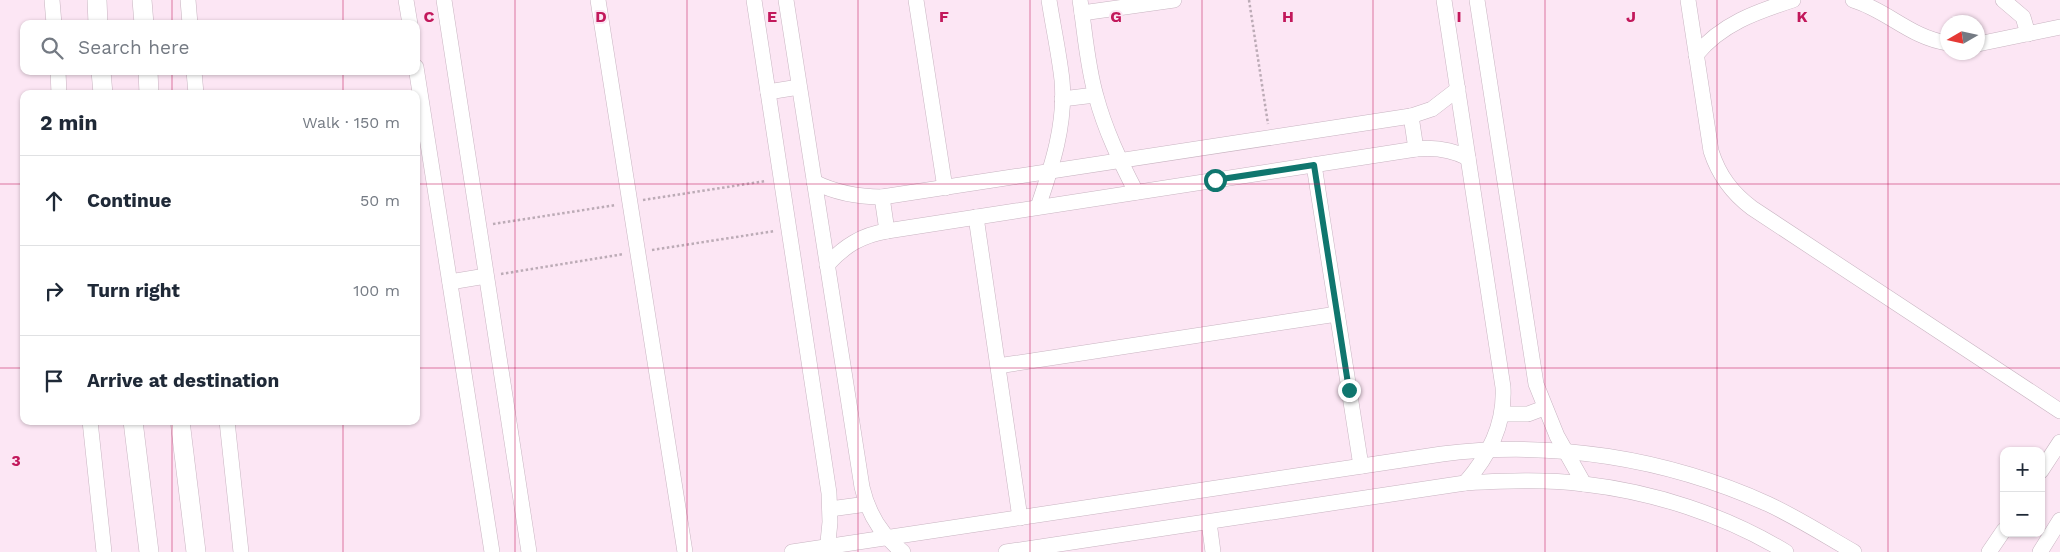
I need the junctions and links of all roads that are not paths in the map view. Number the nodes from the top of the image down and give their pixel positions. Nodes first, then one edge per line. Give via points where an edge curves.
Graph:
1 (52, 0) edge
2 (97, 0) edge
3 (142, 0) edge
4 (188, 0) edge
5 (406, 0) edge
6 (444, 0) edge
7 (598, 0) edge
8 (754, 0) edge
9 (786, 0) edge
10 (916, 0) edge
11 (1049, 0) edge
12 (1174, 0) edge
13 (1444, 0) edge
14 (1477, 0) edge
15 (1688, 0) edge
16 (1792, 0) edge
17 (1853, 0) edge
18 (2003, 0) edge
19 (1081, 7) edge
20 (54, 20) edge
21 (98, 20) edge
22 (144, 20) edge
23 (190, 20) edge
24 (409, 20) edge
25 (2060, 27) edge
26 (2028, 34) junction
27 (1940, 42) edge
28 (1985, 43) edge
29 (1696, 54) junction
30 (58, 75) edge
31 (102, 75) edge
32 (148, 75) edge
33 (194, 75) edge
34 (417, 75) edge
35 (799, 87) junction
36 (1458, 89) junction
37 (59, 90) edge
38 (103, 90) edge
39 (149, 90) edge
40 (196, 90) edge
41 (420, 90) edge
42 (420, 92) edge
43 (768, 92) junction
44 (1096, 95) junction
45 (1062, 100) junction
46 (1411, 116) junction
47 (1416, 149) junction
48 (1468, 158) junction
49 (1120, 161) junction
50 (1314, 165) junction
51 (1051, 171) junction
52 (814, 182) junction
53 (945, 188) junction
54 (1136, 192) junction
55 (882, 197) junction
56 (1038, 207) junction
57 (976, 217) junction
58 (887, 231) junction
59 (827, 265) junction
60 (486, 276) junction
61 (450, 282) junction
62 (1338, 314) junction
63 (998, 366) junction
64 (1544, 408) junction
65 (2060, 411) edge
66 (1502, 414) junction
67 (90, 425) edge
68 (133, 425) edge
69 (180, 425) edge
70 (227, 425) edge
71 (2060, 442) edge
72 (1489, 449) junction
73 (1564, 450) junction
74 (2045, 465) edge
75 (1361, 466) junction
76 (1465, 483) junction
77 (1584, 484) junction
78 (867, 504) junction
79 (830, 509) junction
80 (1020, 518) junction
81 (1209, 522) junction
82 (2051, 527) edge
83 (2000, 536) edge
84 (888, 538) junction
85 (828, 549) edge
86 (530, 550) edge
87 (104, 552) edge
88 (149, 552) edge
89 (196, 552) edge
90 (241, 552) edge
91 (492, 552) edge
92 (684, 552) edge
93 (792, 552) edge
94 (903, 552) edge
95 (1006, 552) edge
96 (1213, 552) edge
97 (1786, 552) edge
98 (1854, 552) edge
99 (1989, 552) edge
100 (2040, 552) edge

1 - 20 street
2 - 21 main road
3 - 22 main road
4 - 23 street
5 - 24 street
6 - 60 street
7 - 92 street
8 - 43 street
9 - 35 street
10 - 53 street
11 - 45 street via 1062,80
12 - 19 street
13 - 36 street
14 - 64 street via 1536,384
15 - 29 street
16 - 29 street via 1733,23 1711,38
17 - 27 street via 1918,36
18 - 26 street via 2023,17
19 - 44 street
25 - 26 street
26 - 28 street
29 - 65 street via 1711,151 1722,178 1741,200
30 - 37 street
31 - 38 main road
32 - 39 main road
33 - 40 street
34 - 41 street
35 - 43 street
35 - 52 street
36 - 46 street via 1432,109
36 - 48 street
42 - 61 street
43 - 79 street
44 - 45 street
44 - 49 street
45 - 51 street
46 - 47 street
46 - 49 street
47 - 48 street via 1448,150
47 - 50 street
48 - 66 street via 1503,387
49 - 51 street
49 - 54 street
50 - 54 street
50 - 62 street
51 - 53 street
51 - 56 street
52 - 55 street via 854,196
52 - 59 street
53 - 55 street
54 - 56 street
55 - 58 street
56 - 57 street
57 - 58 street
57 - 63 street
58 - 59 street via 854,242
59 - 78 street
60 - 61 street
60 - 86 street
61 - 91 street
62 - 63 street
62 - 75 street
63 - 80 street
64 - 66 street via 1528,414
64 - 73 street
66 - 72 street
67 - 87 street
68 - 88 main road
69 - 89 main road
70 - 90 street
71 - 74 street
72 - 73 street
72 - 75 street
72 - 76 street
73 - 77 street
73 - 98 street via 1638,461 1704,479 1799,519
75 - 80 street
76 - 77 street via 1545,481
76 - 81 street
77 - 97 street via 1655,498 1701,512
78 - 79 street
78 - 84 street
79 - 85 street
80 - 84 street
81 - 95 street
81 - 96 street
82 - 100 street
83 - 99 street
84 - 85 street
84 - 94 street
85 - 93 street

